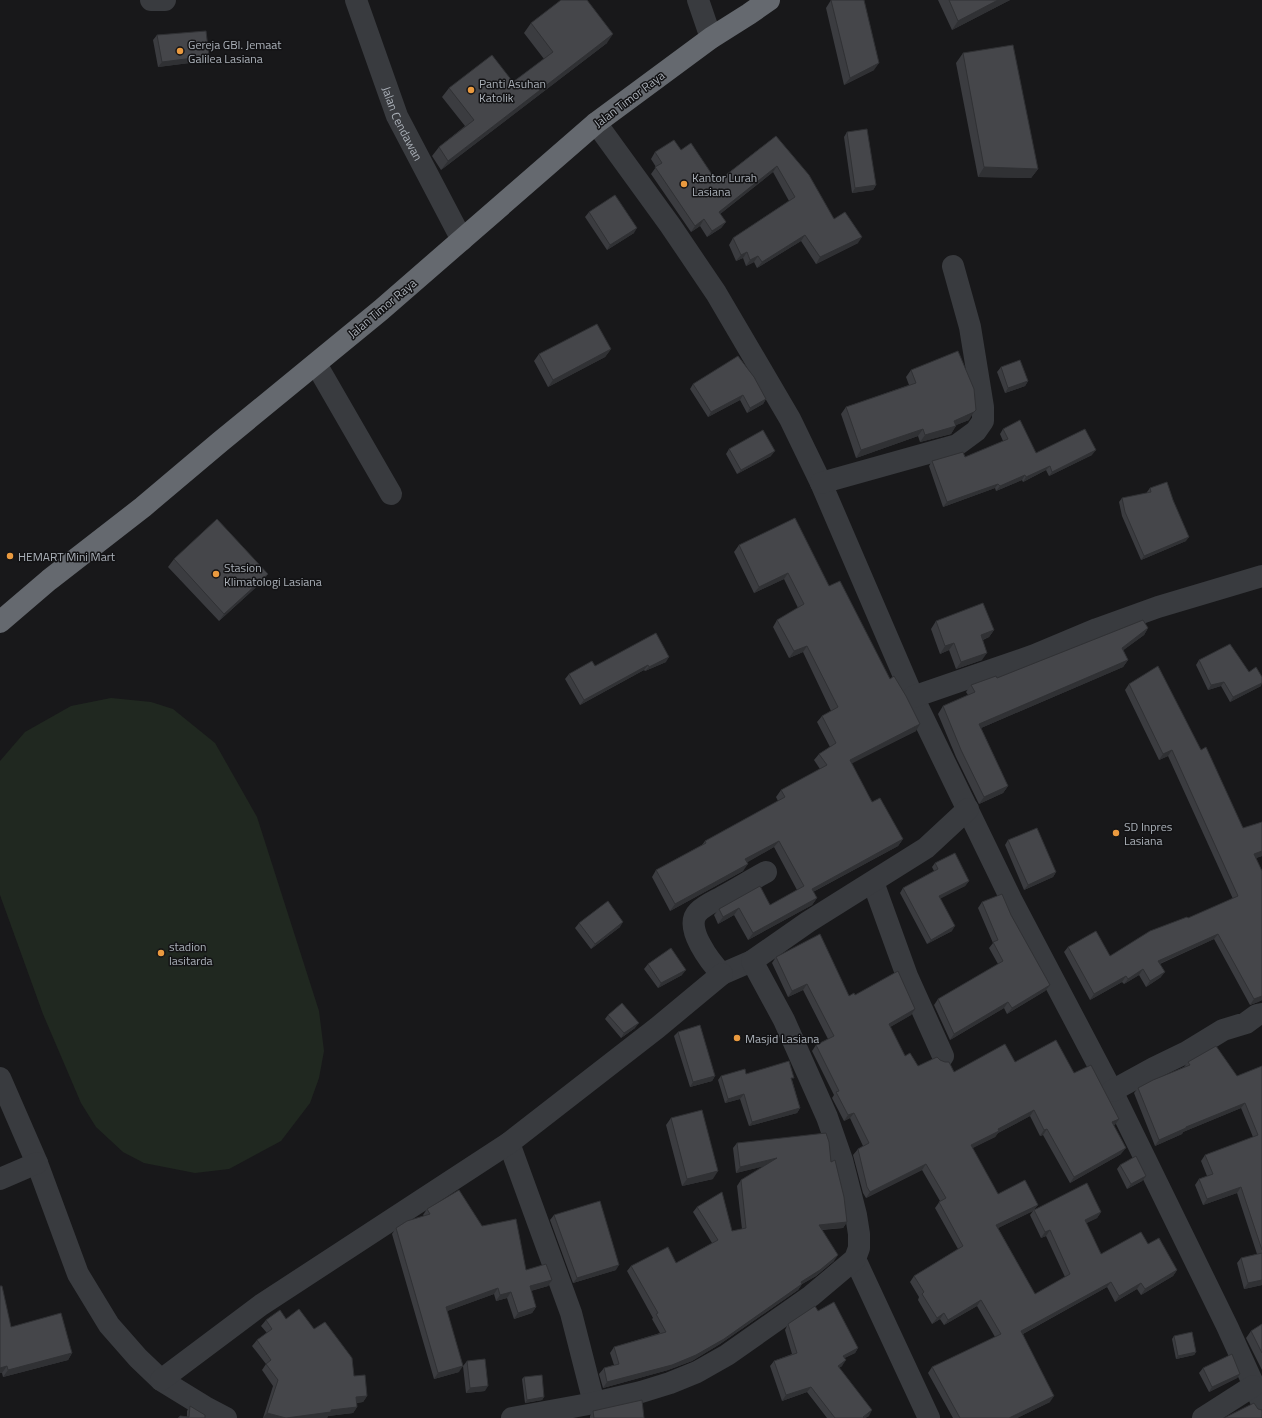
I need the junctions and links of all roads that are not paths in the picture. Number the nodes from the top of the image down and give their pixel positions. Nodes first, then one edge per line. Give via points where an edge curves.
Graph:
1 (151, 0) edge
2 (165, 0) edge
3 (356, 0) edge
4 (698, 0) edge
5 (769, 0) edge
6 (710, 38) junction
7 (596, 123) junction
8 (462, 240) junction
9 (954, 266) dead end
10 (316, 364) junction
11 (821, 483) junction
12 (391, 494) dead end
13 (1262, 576) edge
14 (0, 622) edge
15 (913, 696) junction
16 (968, 809) junction
17 (766, 872) dead end
18 (873, 882) junction
19 (752, 962) junction
20 (722, 974) junction
21 (1262, 1014) edge
22 (943, 1056) dead end
23 (0, 1078) edge
24 (1112, 1091) junction
25 (509, 1143) junction
26 (37, 1163) junction
27 (0, 1179) edge
28 (854, 1259) junction
29 (161, 1380) junction
30 (1258, 1394) edge
31 (594, 1403) junction
32 (226, 1418) edge
33 (512, 1418) edge
34 (929, 1418) edge
35 (1203, 1418) edge

1 - 2 street
3 - 8 street, Jalan Cendawan via 397,116
4 - 6 street
5 - 6 highway, Jalan Timor Raya
6 - 7 highway, Jalan Timor Raya
7 - 8 highway, Jalan Timor Raya
7 - 11 street via 716,293 790,419
8 - 10 highway, Jalan Timor Raya
9 - 11 street via 970,327 983,421 976,431 957,445
10 - 12 street
10 - 14 highway, Jalan Timor Raya
11 - 15 street
13 - 15 street via 1158,607 1035,655
15 - 16 street
16 - 18 street via 926,848
16 - 24 street via 1011,899
17 - 20 street via 698,912 694,920 699,943
18 - 19 street via 808,922
18 - 22 street via 907,976
19 - 20 street
19 - 28 street via 784,1020 827,1117 842,1160 859,1234 859,1248
20 - 25 street
21 - 24 street via 1246,1023 1223,1030
23 - 26 street
24 - 30 street
25 - 29 street via 261,1305
25 - 31 street via 571,1313
26 - 27 street
26 - 29 street via 78,1274 109,1325
28 - 31 street via 805,1301 727,1355 697,1372 641,1392
28 - 34 street
29 - 32 street
30 - 35 street
31 - 33 street

